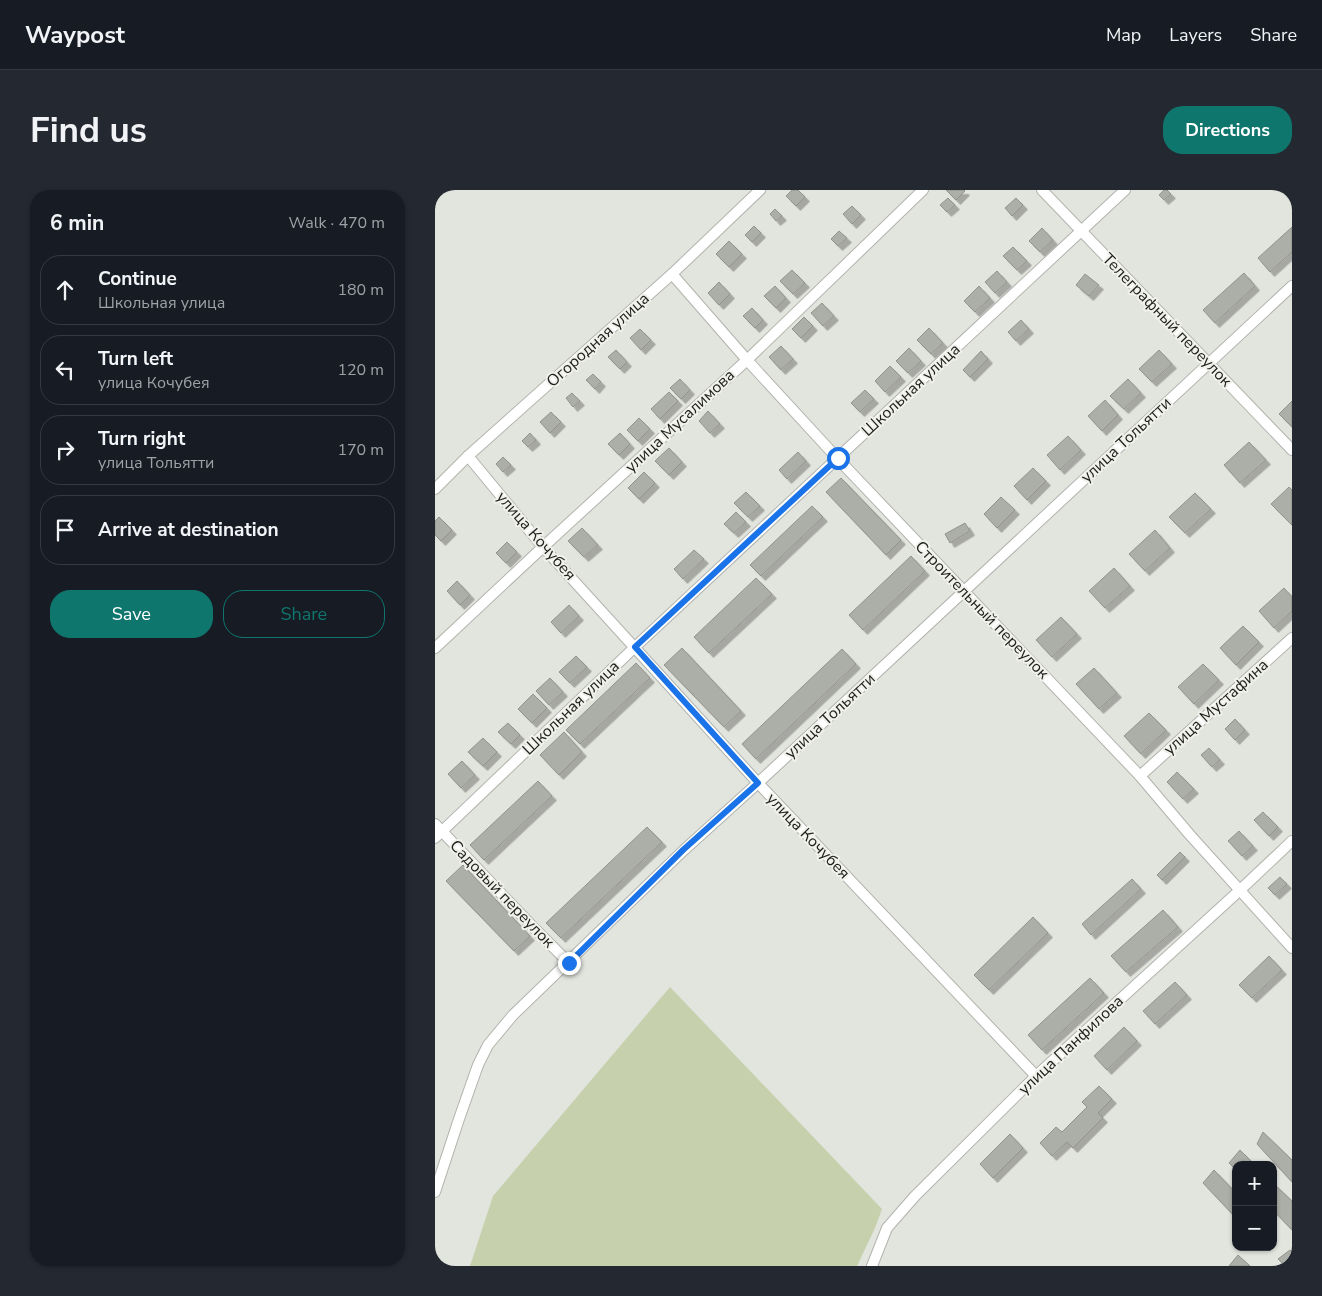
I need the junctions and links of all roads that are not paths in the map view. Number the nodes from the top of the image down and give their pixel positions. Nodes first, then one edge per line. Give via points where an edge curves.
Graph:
1 (760, 190) edge
2 (923, 190) edge
3 (1042, 190) edge
4 (1125, 190) edge
5 (1081, 230) junction
6 (672, 274) junction
7 (1292, 286) edge
8 (747, 360) junction
9 (1209, 363) junction
10 (1292, 450) edge
11 (468, 456) junction
12 (838, 458) junction
13 (435, 489) edge
14 (543, 546) junction
15 (963, 591) junction
16 (1292, 638) edge
17 (635, 647) junction
18 (435, 648) edge
19 (1140, 776) junction
20 (758, 783) junction
21 (437, 831) edge
22 (1292, 841) edge
23 (1239, 891) junction
24 (1292, 948) edge
25 (569, 963) junction
26 (1036, 1076) junction
27 (435, 1192) edge
28 (872, 1266) edge

1 - 6 street, Огородная улица
2 - 8 street, улица Мусалимова
3 - 5 street, Телеграфный переулок
4 - 5 street, Школьная улица
5 - 9 street, Телеграфный переулок
5 - 12 street, Школьная улица
6 - 8 street, Строительный переулок
6 - 11 street, Огородная улица
7 - 9 street, улица Тольятти
8 - 12 street, Строительный переулок
8 - 14 street, улица Мусалимова
9 - 10 street, Телеграфный переулок
9 - 15 street, улица Тольятти
11 - 13 street, Огородная улица
11 - 14 street, улица Кочубея
12 - 15 street, Строительный переулок
12 - 17 street, Школьная улица
14 - 17 street, улица Кочубея
14 - 18 street, улица Мусалимова
15 - 19 street, Строительный переулок
15 - 20 street, улица Тольятти
16 - 19 street, улица Мустафина
17 - 20 street, улица Кочубея
17 - 21 street, Школьная улица
19 - 23 street, Строительный переулок
20 - 25 street, улица Тольятти via 683,850
20 - 26 street, улица Кочубея
21 - 25 street, Садовый переулок
22 - 23 street, улица Панфилова
23 - 24 street, Строительный переулок
23 - 26 street, улица Панфилова
25 - 27 street, улица Тольятти via 513,1015 489,1045 475,1074
26 - 28 street, улица Панфилова via 909,1202 887,1228

